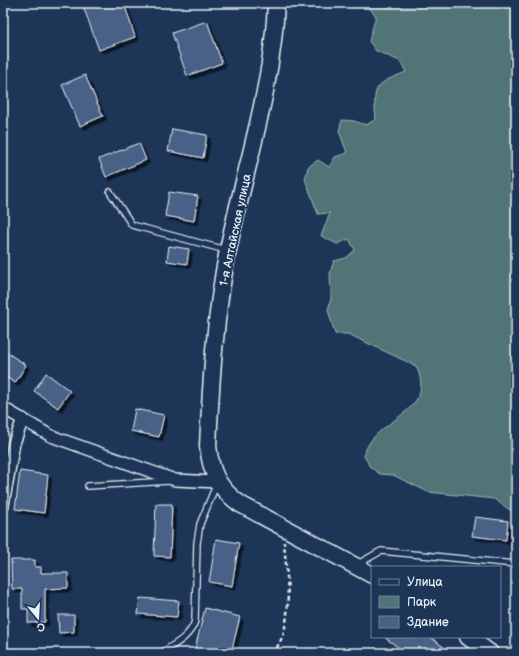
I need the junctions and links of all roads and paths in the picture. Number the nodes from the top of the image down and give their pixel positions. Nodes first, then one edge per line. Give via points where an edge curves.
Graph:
1 (276, 3) edge
2 (110, 192) dead end
3 (228, 251) junction
4 (3, 408) edge
5 (23, 419) junction
6 (175, 480) junction
7 (217, 482) junction
8 (88, 486) dead end
9 (3, 505) edge
10 (282, 526) junction
11 (516, 564) edge
12 (356, 565) junction
13 (371, 574) edge
14 (469, 638) edge
15 (161, 653) edge
16 (272, 653) edge
17 (490, 653) edge

1 - 3 street, 1-я Алтайская улица via 270,68
2 - 3 lane via 132,225
3 - 7 street, 1-я Алтайская улица via 212,360 209,419 209,458
4 - 5 street
5 - 6 street via 51,436
5 - 9 street via 14,443
6 - 7 street
6 - 8 lane
7 - 10 street, 1-я Алтайская улица via 228,496
7 - 15 lane via 200,524 197,543 195,621 188,635
10 - 12 street, 1-я Алтайская улица
10 - 16 path via 287,616 282,639
11 - 12 lane via 381,551
12 - 13 street, 1-я Алтайская улица
14 - 17 street

